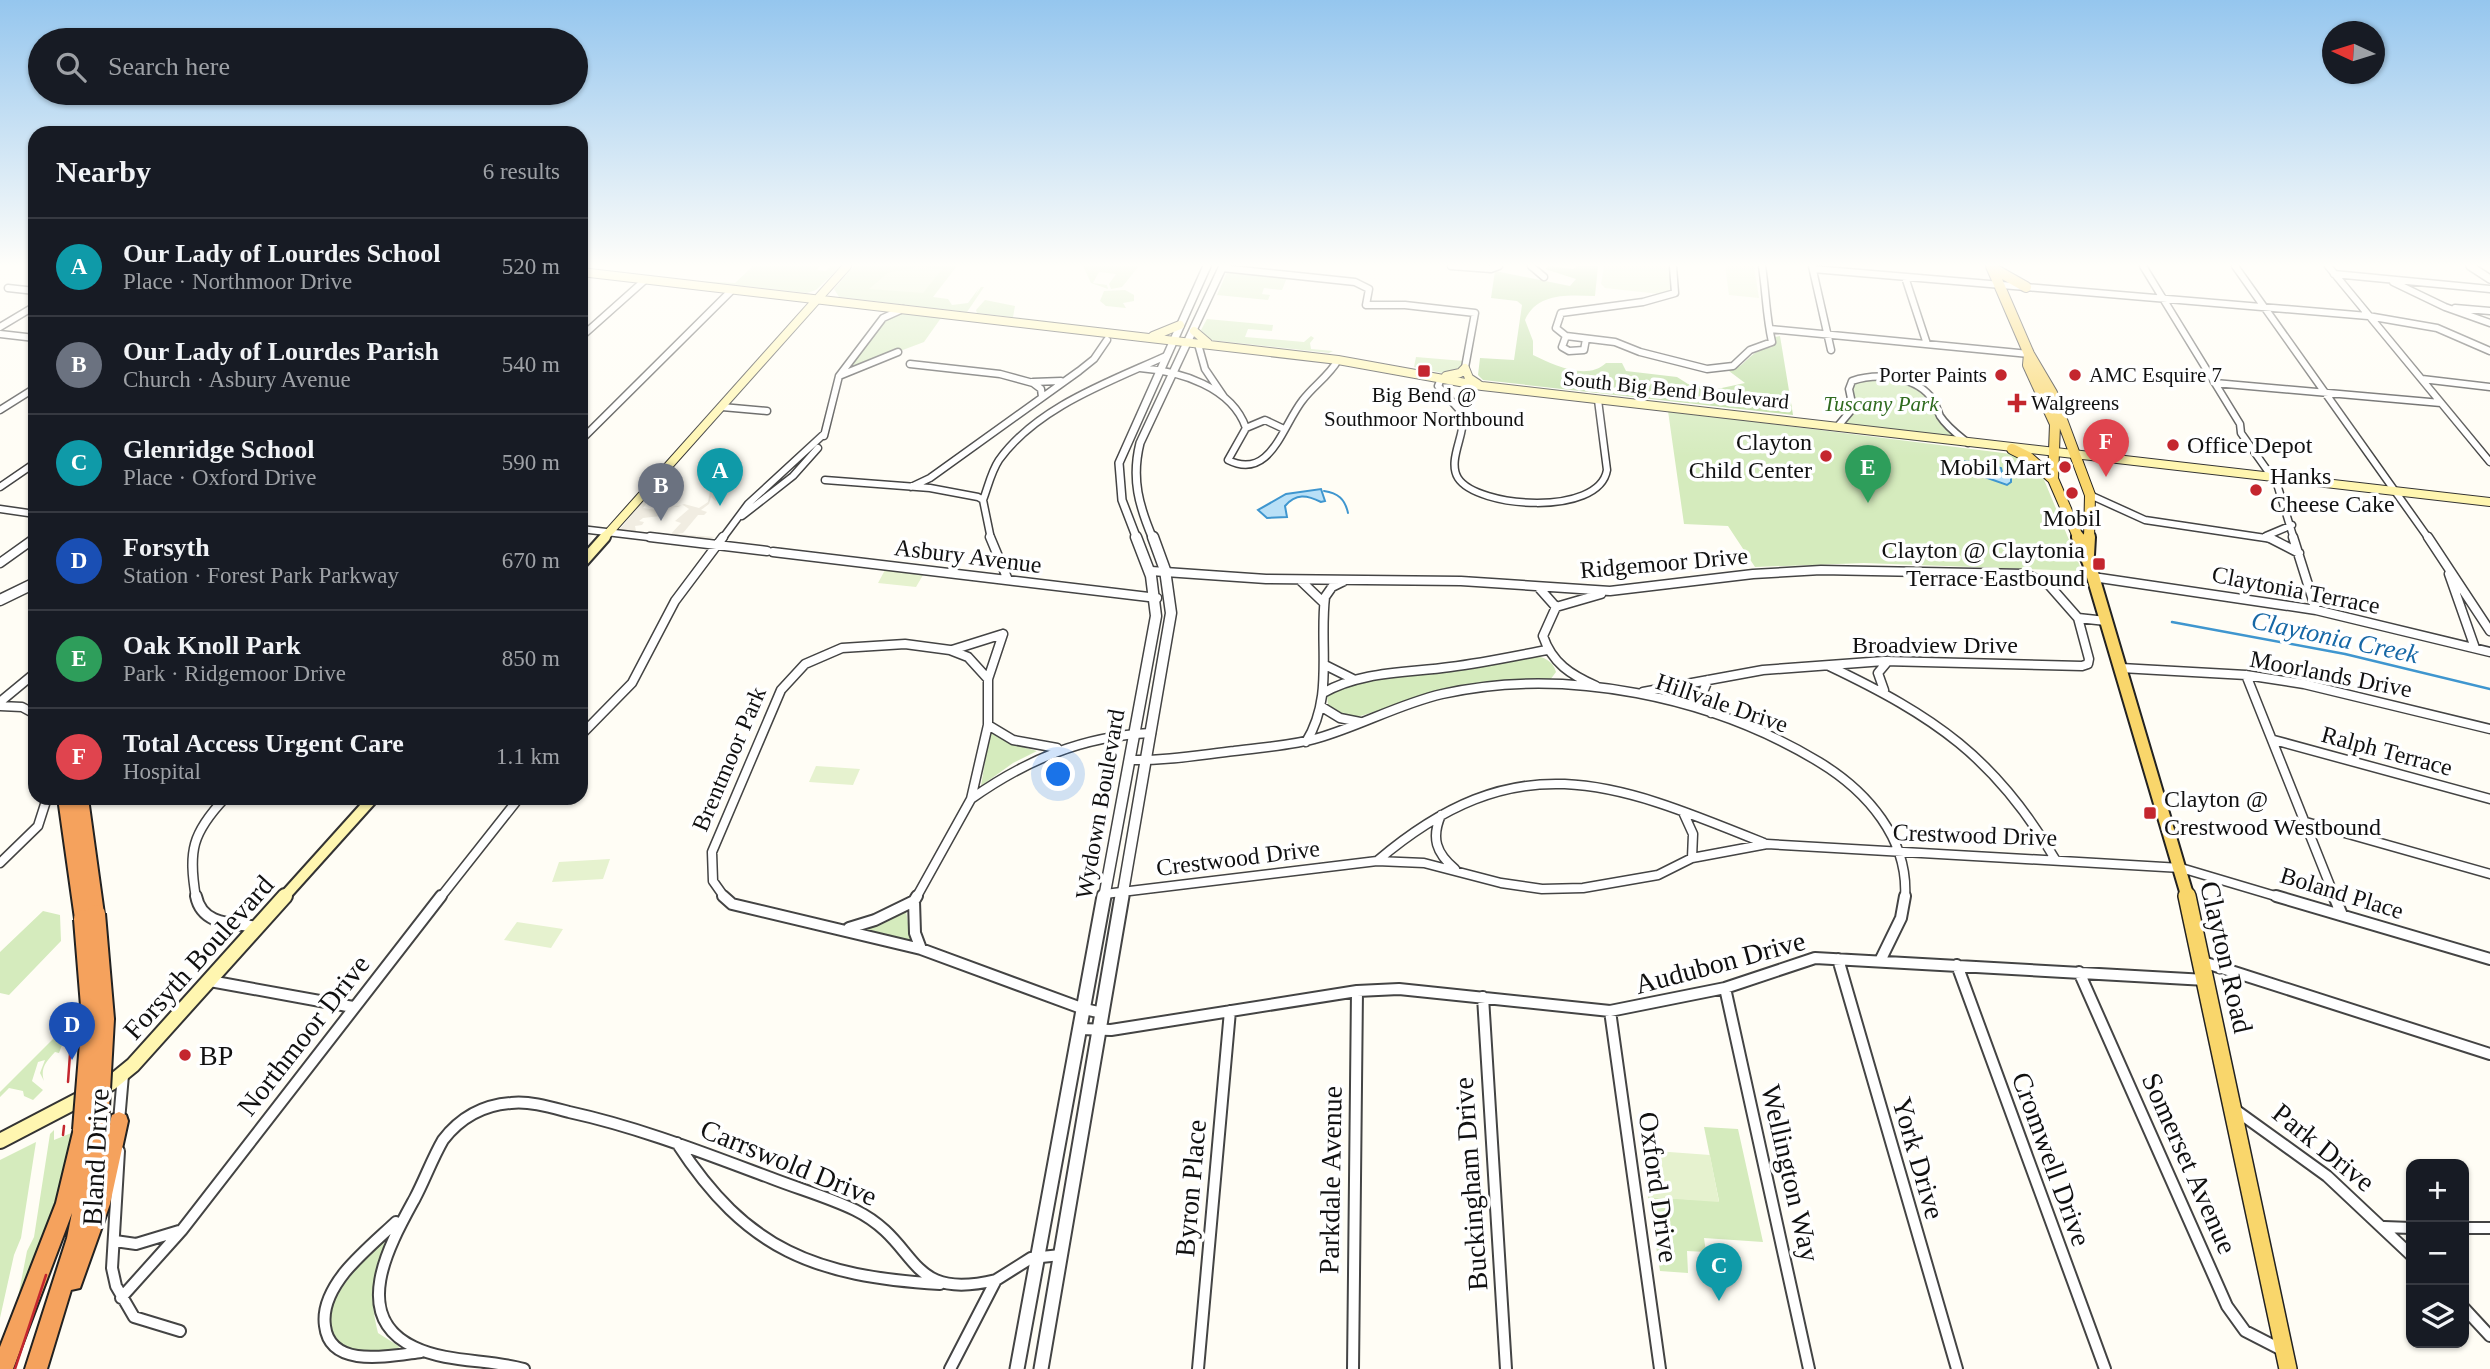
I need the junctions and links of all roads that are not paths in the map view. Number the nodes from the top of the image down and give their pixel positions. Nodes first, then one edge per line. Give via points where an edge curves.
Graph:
1 (1770, 329) edge
2 (692, 330) edge
3 (792, 330) edge
4 (874, 330) edge
5 (1084, 330) edge
6 (1166, 330) edge
7 (1178, 330) edge
8 (1472, 330) edge
9 (1558, 330) edge
10 (1779, 330) edge
11 (1827, 330) edge
12 (1922, 330) edge
13 (2019, 330) edge
14 (2182, 330) edge
15 (2281, 330) edge
16 (2380, 330) edge
17 (2441, 330) edge
18 (1194, 331) joint
19 (0, 334) edge
20 (1828, 335) junction
21 (1566, 336) junction
22 (28, 337) edge
23 (1145, 337) junction
24 (1586, 339) junction
25 (1107, 340) dead end
26 (1172, 341) junction
27 (1188, 343) junction
28 (1198, 344) junction
29 (1927, 344) junction
30 (1214, 346) junction
31 (1831, 350) dead end
32 (2490, 351) edge
33 (898, 352) dead end
34 (2029, 354) junction
35 (1166, 356) junction
36 (1338, 360) junction
37 (910, 364) dead end
38 (1140, 368) junction
39 (1465, 368) junction
40 (1160, 370) junction
41 (1173, 372) junction
42 (838, 376) junction
43 (1429, 376) junction
44 (1441, 379) junction
45 (2422, 379) junction
46 (1065, 380) junction
47 (1033, 382) junction
48 (1463, 383) junction
49 (2215, 383) junction
50 (1482, 386) junction
51 (2490, 387) edge
52 (28, 392) edge
53 (2327, 393) junction
54 (1042, 397) junction
55 (1225, 399) junction
56 (1598, 400) junction
57 (2441, 403) junction
58 (722, 407) junction
59 (0, 410) edge
60 (766, 411) dead end
61 (1243, 415) junction
62 (1292, 415) junction
63 (1261, 420) junction
64 (1272, 420) junction
65 (1838, 426) junction
66 (1246, 428) junction
67 (1284, 429) junction
68 (588, 433) edge
69 (1968, 444) junction
70 (2012, 449) junction
71 (2054, 453) junction
72 (2075, 455) junction
73 (2490, 462) edge
74 (28, 468) edge
75 (2272, 477) junction
76 (930, 478) junction
77 (2053, 479) junction
78 (825, 480) dead end
79 (988, 485) junction
80 (0, 486) edge
81 (911, 486) junction
82 (930, 488) junction
83 (2397, 490) junction
84 (968, 493) junction
85 (2090, 495) junction
86 (983, 500) junction
87 (2490, 502) edge
88 (0, 509) edge
89 (28, 512) edge
90 (2292, 525) junction
91 (588, 530) edge
92 (609, 533) junction
93 (2266, 536) junction
94 (28, 543) edge
95 (715, 546) junction
96 (2300, 553) junction
97 (588, 557) edge
98 (0, 563) edge
99 (2089, 563) junction
100 (2447, 568) junction
101 (1166, 570) junction
102 (1152, 571) junction
103 (2093, 577) junction
104 (28, 579) edge
105 (1008, 580) junction
106 (1300, 580) junction
107 (1347, 580) junction
108 (28, 586) edge
109 (1539, 588) junction
110 (1610, 591) junction
111 (0, 593) edge
112 (1157, 598) junction
113 (0, 600) edge
114 (1324, 603) junction
115 (1556, 607) junction
116 (2316, 610) junction
117 (2078, 618) junction
118 (2106, 621) junction
119 (2490, 631) edge
120 (2475, 648) junction
121 (950, 650) junction
122 (1547, 650) junction
123 (2490, 652) edge
124 (1888, 661) junction
125 (1827, 664) junction
126 (1325, 665) junction
127 (1561, 668) junction
128 (2120, 668) junction
129 (2246, 676) junction
130 (28, 679) edge
131 (988, 679) junction
132 (1353, 679) junction
133 (1707, 680) junction
134 (1547, 685) junction
135 (1601, 689) junction
136 (1886, 692) junction
137 (1323, 693) junction
138 (1637, 693) junction
139 (0, 704) edge
140 (1322, 707) junction
141 (28, 710) edge
142 (1715, 715) junction
143 (1360, 722) junction
144 (988, 725) junction
145 (588, 728) edge
146 (2490, 729) edge
147 (1151, 733) junction
148 (1134, 735) junction
149 (2274, 740) junction
150 (1306, 741) junction
151 (1059, 748) junction
152 (1129, 760) junction
153 (1146, 761) junction
154 (971, 799) junction
155 (2490, 799) edge
156 (48, 805) edge
157 (67, 805) edge
158 (81, 805) edge
159 (218, 805) edge
160 (367, 805) edge
161 (513, 805) edge
162 (1442, 812) junction
163 (1684, 812) junction
164 (2306, 821) junction
165 (1767, 844) junction
166 (1898, 853) junction
167 (1692, 858) junction
168 (2055, 859) junction
169 (1377, 861) junction
170 (0, 863) edge
171 (2180, 868) junction
172 (1460, 872) junction
173 (2490, 874) edge
174 (1105, 894) junction
175 (1123, 894) junction
176 (914, 901) junction
177 (2342, 915) junction
178 (89, 916) junction
179 (258, 927) junction
180 (846, 929) junction
181 (921, 949) junction
182 (1838, 959) junction
183 (2490, 959) edge
184 (1880, 961) junction
185 (2203, 962) junction
186 (1956, 965) junction
187 (2078, 972) junction
188 (2207, 980) junction
189 (210, 981) junction
190 (1725, 988) junction
191 (1357, 991) junction
192 (1483, 997) junction
193 (353, 1007) junction
194 (1084, 1009) junction
195 (1230, 1011) junction
196 (1610, 1011) junction
197 (1103, 1013) junction
198 (1080, 1029) junction
199 (1100, 1030) junction
200 (2490, 1054) edge
201 (123, 1075) junction
202 (2234, 1109) junction
203 (100, 1126) junction
204 (0, 1141) edge
205 (677, 1143) junction
206 (406, 1212) junction
207 (2384, 1227) junction
208 (2406, 1228) edge
209 (2469, 1228) edge
210 (2490, 1228) edge
211 (182, 1230) junction
212 (116, 1241) junction
213 (2406, 1250) edge
214 (1038, 1255) junction
215 (1061, 1255) junction
216 (996, 1280) junction
217 (943, 1284) junction
218 (121, 1298) junction
219 (2469, 1313) edge
220 (180, 1331) dead end
221 (2490, 1336) edge
222 (2284, 1351) junction
223 (421, 1352) junction
224 (2, 1369) edge
225 (36, 1369) edge
226 (524, 1369) edge
227 (950, 1369) edge
228 (1017, 1369) edge
229 (1041, 1369) edge
230 (1198, 1369) edge
231 (1353, 1369) edge
232 (1506, 1369) edge
233 (1660, 1369) edge
234 (1809, 1369) edge
235 (1957, 1369) edge
236 (2105, 1369) edge
237 (2288, 1369) edge

1 - 24 street via 1769,345 1753,348 1733,366 1721,369 1684,365 1615,342
2 - 68 street
3 - 58 main road
4 - 42 street
5 - 23 main road, South Big Bend Boulevard
6 - 23 main road
7 - 26 street, Wydown Boulevard
8 - 39 street
9 - 21 street
10 - 20 street
11 - 20 street
12 - 29 street
13 - 34 main road, Clayton Road
14 - 49 street
15 - 53 street
16 - 45 street
17 - 32 street
18 - 27 street, Wydown Boulevard
18 - 30 main road
19 - 22 street
20 - 29 street
20 - 31 street
21 - 24 street
21 - 24 street via 1562,347 1573,352 1584,350
23 - 26 main road, South Big Bend Boulevard
25 - 46 street via 1094,359
26 - 27 main road, South Big Bend Boulevard
26 - 35 street, Wydown Boulevard
27 - 28 main road, South Big Bend Boulevard
27 - 41 street, Wydown Boulevard
28 - 30 main road, South Big Bend Boulevard
28 - 55 street via 1205,369
29 - 34 street
30 - 36 main road, South Big Bend Boulevard
33 - 42 street
34 - 71 main road, Clayton Road via 2028,365 2055,425
34 - 72 main road, Clayton Road via 2052,393
35 - 38 street
35 - 40 street, Wydown Boulevard
36 - 43 main road, South Big Bend Boulevard
36 - 62 street
37 - 47 street
38 - 40 street
38 - 79 street via 1071,403 1024,434 998,461
39 - 43 main road via 1455,375
39 - 48 street
39 - 50 main road via 1469,378
40 - 41 street
40 - 102 street, Wydown Boulevard via 1118,470 1123,498
41 - 55 street
41 - 101 street, Wydown Boulevard via 1132,466 1135,493
42 - 95 street via 818,447 793,476 739,518
43 - 44 main road, South Big Bend Boulevard
44 - 48 main road, South Big Bend Boulevard
44 - 56 street via 1438,386 1456,401 1463,415 1455,468 1459,480 1482,495 1502,498 1561,502 1583,499 1597,491 1604,482 1606,464
45 - 51 street
45 - 57 street
46 - 47 street
46 - 54 street
47 - 54 street
48 - 50 main road, South Big Bend Boulevard
49 - 53 street
49 - 75 street via 2241,433
50 - 56 main road, South Big Bend Boulevard
52 - 59 street
53 - 57 street
53 - 83 street
54 - 76 street
55 - 61 street
56 - 65 main road, South Big Bend Boulevard
57 - 73 street
58 - 60 street
58 - 92 main road
61 - 63 street
61 - 66 street
62 - 64 street
62 - 67 street
63 - 64 street
63 - 66 street
64 - 67 street
65 - 69 main road, South Big Bend Boulevard
65 - 69 street via 1853,408 1852,381 1883,377 1909,382 1929,394 1946,424
66 - 67 street via 1228,457 1238,465 1268,456
69 - 70 main road, South Big Bend Boulevard
70 - 71 main road, South Big Bend Boulevard
70 - 77 main road
71 - 72 main road, South Big Bend Boulevard
71 - 77 main road, Clayton Road
72 - 75 main road, South Big Bend Boulevard
72 - 85 main road, Clayton Road
74 - 80 street
75 - 83 main road, South Big Bend Boulevard
75 - 90 street
76 - 81 street
76 - 82 street
77 - 99 main road, Clayton Road
78 - 81 street
79 - 84 street
79 - 86 street
81 - 82 street
82 - 84 street
83 - 87 main road, South Big Bend Boulevard
83 - 100 street
84 - 86 street
85 - 93 street via 2145,520
85 - 99 main road, Clayton Road
86 - 105 street via 990,540
88 - 89 street
90 - 93 street
90 - 96 street
91 - 92 street, Asbury Avenue
92 - 95 street, Asbury Avenue
92 - 97 main road
93 - 96 street
94 - 98 street
95 - 105 street, Asbury Avenue
95 - 145 street via 675,601 632,683
96 - 116 street
99 - 103 main road, Clayton Road
100 - 119 street
100 - 120 street
101 - 102 street, Ridgemoor Drive
101 - 106 street, Ridgemoor Drive
101 - 147 street, Wydown Boulevard via 1171,613
102 - 112 street, Wydown Boulevard
103 - 116 street, Claytonia Terrace
103 - 118 main road, Clayton Road
104 - 111 street
105 - 112 street, Asbury Avenue
106 - 107 street, Ridgemoor Drive
106 - 114 street
107 - 109 street, Ridgemoor Drive via 1461,581
107 - 114 street via 1326,593
108 - 113 street
109 - 110 street, Ridgemoor Drive
109 - 115 street
110 - 115 street
110 - 117 street, Ridgemoor Drive via 1821,570 2026,575 2044,581
112 - 148 street, Wydown Boulevard
114 - 126 street
115 - 122 street via 1543,636
116 - 120 street, Claytonia Terrace
117 - 118 street
117 - 124 street, Broadview Drive via 2089,659 2082,667
118 - 128 main road, Clayton Road
120 - 123 street, Claytonia Terrace
121 - 131 street, Brentmoor Park via 968,657
121 - 131 street, Brentmoor Park via 1003,634
121 - 180 street, Brentmoor Park via 905,644 842,648 822,655 792,676 781,690 712,852 711,880 732,904
122 - 127 street
122 - 132 street via 1418,673
124 - 125 street, Broadview Drive
124 - 136 street via 1878,673
125 - 133 street, Broadview Drive
125 - 136 street
126 - 132 street
126 - 137 street
127 - 134 street
127 - 135 street
128 - 129 street, Moorlands Drive
128 - 171 main road, Clayton Road
129 - 146 street, Moorlands Drive via 2336,690
129 - 149 street
130 - 139 street
131 - 144 street, Brentmoor Park
132 - 137 street
133 - 138 street, Broadview Drive
133 - 142 street via 1701,698
134 - 135 street, Hillvale Drive
134 - 143 street, Hillvale Drive via 1446,693
135 - 138 street, Hillvale Drive
136 - 168 street via 1921,712 2000,777 2031,814
137 - 140 street
138 - 142 street, Hillvale Drive
139 - 141 street
140 - 143 street via 1340,718
140 - 150 street via 1316,729
142 - 166 street, Hillvale Drive via 1779,741 1848,781 1875,809
143 - 150 street, Hillvale Drive
144 - 151 street, Brentmoor Park via 1013,740
144 - 154 street, Brentmoor Park
147 - 148 street, Brentmoor Park
147 - 153 street, Wydown Boulevard
148 - 151 street, Brentmoor Park
148 - 152 street, Wydown Boulevard
149 - 155 street, Ralph Terrace
149 - 164 street
150 - 153 street, Hillvale Drive
151 - 154 street, Brentmoor Park via 1011,770
152 - 153 street, Hillvale Drive
152 - 174 street, Wydown Boulevard
153 - 175 street, Wydown Boulevard
154 - 176 street, Brentmoor Park
156 - 170 street via 26,840
157 - 178 highway
158 - 178 highway
159 - 179 street via 190,849 198,904 202,913 215,919
160 - 179 main road, Forsyth Boulevard
161 - 193 street, Northmoor Drive
162 - 163 street, Crestwood Drive via 1516,788 1569,785 1641,795
162 - 169 street, Crestwood Drive
162 - 172 street via 1433,835 1435,848 1442,860
163 - 165 street, Crestwood Drive
163 - 167 street via 1693,834
164 - 173 street
164 - 177 street
165 - 166 street, Crestwood Drive
165 - 167 street, Crestwood Drive
166 - 168 street, Crestwood Drive
166 - 184 street, Hillvale Drive via 1905,903
167 - 172 street, Crestwood Drive via 1658,875 1578,888 1514,885
168 - 171 street, Crestwood Drive
169 - 172 street, Crestwood Drive via 1424,863
169 - 175 street, Crestwood Drive
171 - 177 street, Boland Place
171 - 185 main road, Clayton Road
174 - 175 street, Crestwood Drive
174 - 194 street, Wydown Boulevard
175 - 197 street, Wydown Boulevard
176 - 180 street, Brentmoor Park
176 - 181 street via 915,933
177 - 183 street, Boland Place
178 - 203 highway, bridge
179 - 189 main road, Forsyth Boulevard
180 - 181 street, Brentmoor Park
181 - 194 street, Brentmoor Park
182 - 184 street, Audubon Drive
182 - 190 street, Audubon Drive via 1807,959
182 - 235 street, York Drive
184 - 186 street, Audubon Drive
185 - 188 main road, Clayton Road
185 - 200 street
186 - 187 street, Audubon Drive
186 - 236 street, Cromwell Drive
187 - 188 street, Audubon Drive
187 - 222 street, Somerset Avenue via 2227,1306 2245,1331
188 - 202 main road, Clayton Road
189 - 193 street
189 - 201 main road, Forsyth Boulevard
190 - 196 street, Audubon Drive
190 - 234 street, Wellington Way
191 - 192 street, Audubon Drive via 1399,989
191 - 195 street, Audubon Drive
191 - 231 street, Parkdale Avenue
192 - 196 street, Audubon Drive
192 - 232 street, Buckingham Drive
193 - 211 street, Northmoor Drive
194 - 197 street, Brentmoor Park
194 - 198 street, Wydown Boulevard
195 - 199 street, Audubon Drive
195 - 230 street, Byron Place
196 - 233 street, Oxford Drive
197 - 199 street, Wydown Boulevard
198 - 199 street, Audubon Drive
198 - 214 street, Wydown Boulevard
199 - 215 street, Wydown Boulevard
201 - 203 street, Bland Drive
201 - 204 main road, Forsyth Boulevard
202 - 207 street, Park Drive via 2285,1142
202 - 222 main road, Clayton Road
203 - 212 street, Bland Drive
203 - 224 highway
203 - 225 highway via 77,1238
205 - 206 street, Carrswold Drive via 558,1109 512,1102 488,1106 450,1132
205 - 217 street, Carrswold Drive via 878,1224 926,1275
205 - 217 street, Carrswold Drive via 701,1184 727,1213 787,1252 859,1277
206 - 223 street, Carrswold Drive via 383,1259 379,1286 382,1313 392,1332
206 - 223 street, Carrswold Drive via 341,1278 326,1306 323,1326 328,1343 338,1353 381,1357
207 - 208 street
207 - 213 street, Park Drive
209 - 210 street
211 - 212 street, Bland Drive via 136,1244
211 - 218 street, Northmoor Drive
212 - 218 street, Bland Drive via 112,1268
214 - 215 street
214 - 216 street, Carrswold Drive
214 - 228 street, Wydown Boulevard
215 - 229 street, Wydown Boulevard
216 - 217 street, Carrswold Drive via 966,1287
216 - 227 street
218 - 220 street via 134,1317
219 - 221 street
222 - 237 main road, Clayton Road
223 - 226 street, Carrswold Drive

